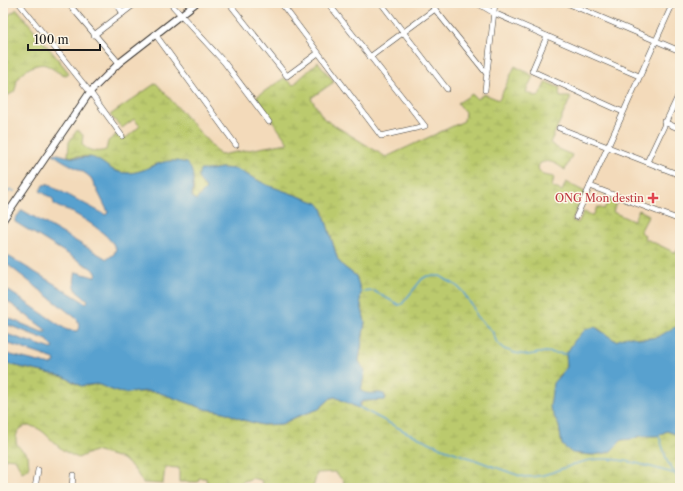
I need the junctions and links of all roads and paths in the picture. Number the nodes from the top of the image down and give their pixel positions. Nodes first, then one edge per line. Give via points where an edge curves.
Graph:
1 (19, 3) edge
2 (68, 3) edge
3 (116, 3) edge
4 (136, 3) edge
5 (170, 3) edge
6 (196, 3) edge
7 (229, 3) edge
8 (281, 3) edge
9 (328, 3) edge
10 (381, 3) edge
11 (430, 3) edge
12 (477, 3) edge
13 (495, 3) edge
14 (567, 3) edge
15 (673, 3) edge
16 (435, 9) junction
17 (123, 13) junction
18 (494, 13) junction
19 (181, 15) junction
20 (403, 33) junction
21 (155, 34) junction
22 (94, 36) junction
23 (547, 36) junction
24 (656, 41) junction
25 (680, 51) edge
26 (318, 53) junction
27 (370, 57) junction
28 (119, 63) junction
29 (487, 74) junction
30 (640, 76) junction
31 (447, 89) dead end
32 (485, 90) dead end
33 (90, 92) junction
34 (680, 92) edge
35 (623, 112) junction
36 (269, 122) dead end
37 (664, 122) junction
38 (559, 128) dead end
39 (680, 129) edge
40 (122, 136) dead end
41 (236, 145) dead end
42 (607, 148) junction
43 (647, 162) junction
44 (680, 175) edge
45 (590, 186) junction
46 (576, 217) dead end
47 (3, 220) edge
48 (680, 220) edge
49 (38, 470) dead end
50 (73, 475) dead end
51 (35, 488) edge
52 (72, 488) edge

1 - 33 street
2 - 22 street
3 - 17 street
4 - 17 street
5 - 19 street
6 - 19 street
7 - 26 street via 287,76
8 - 26 street
9 - 27 street
10 - 20 street
11 - 16 street
12 - 18 street
13 - 18 street
14 - 24 street
15 - 24 street
16 - 20 street
16 - 29 street
17 - 22 street
18 - 23 street
18 - 29 street
19 - 21 street
19 - 36 street via 224,62
20 - 27 street
20 - 31 street
21 - 28 street
21 - 41 street
22 - 28 street
23 - 30 street
23 - 35 street via 532,72
24 - 25 street
24 - 30 street
26 - 27 street via 381,136 424,126
28 - 33 street
29 - 32 street
30 - 35 street
33 - 40 street
33 - 47 street
34 - 37 street
35 - 42 street
37 - 39 street
37 - 43 street
38 - 42 street
42 - 43 street
42 - 45 street
43 - 44 street
45 - 46 street
45 - 48 street
49 - 51 street
50 - 52 street

